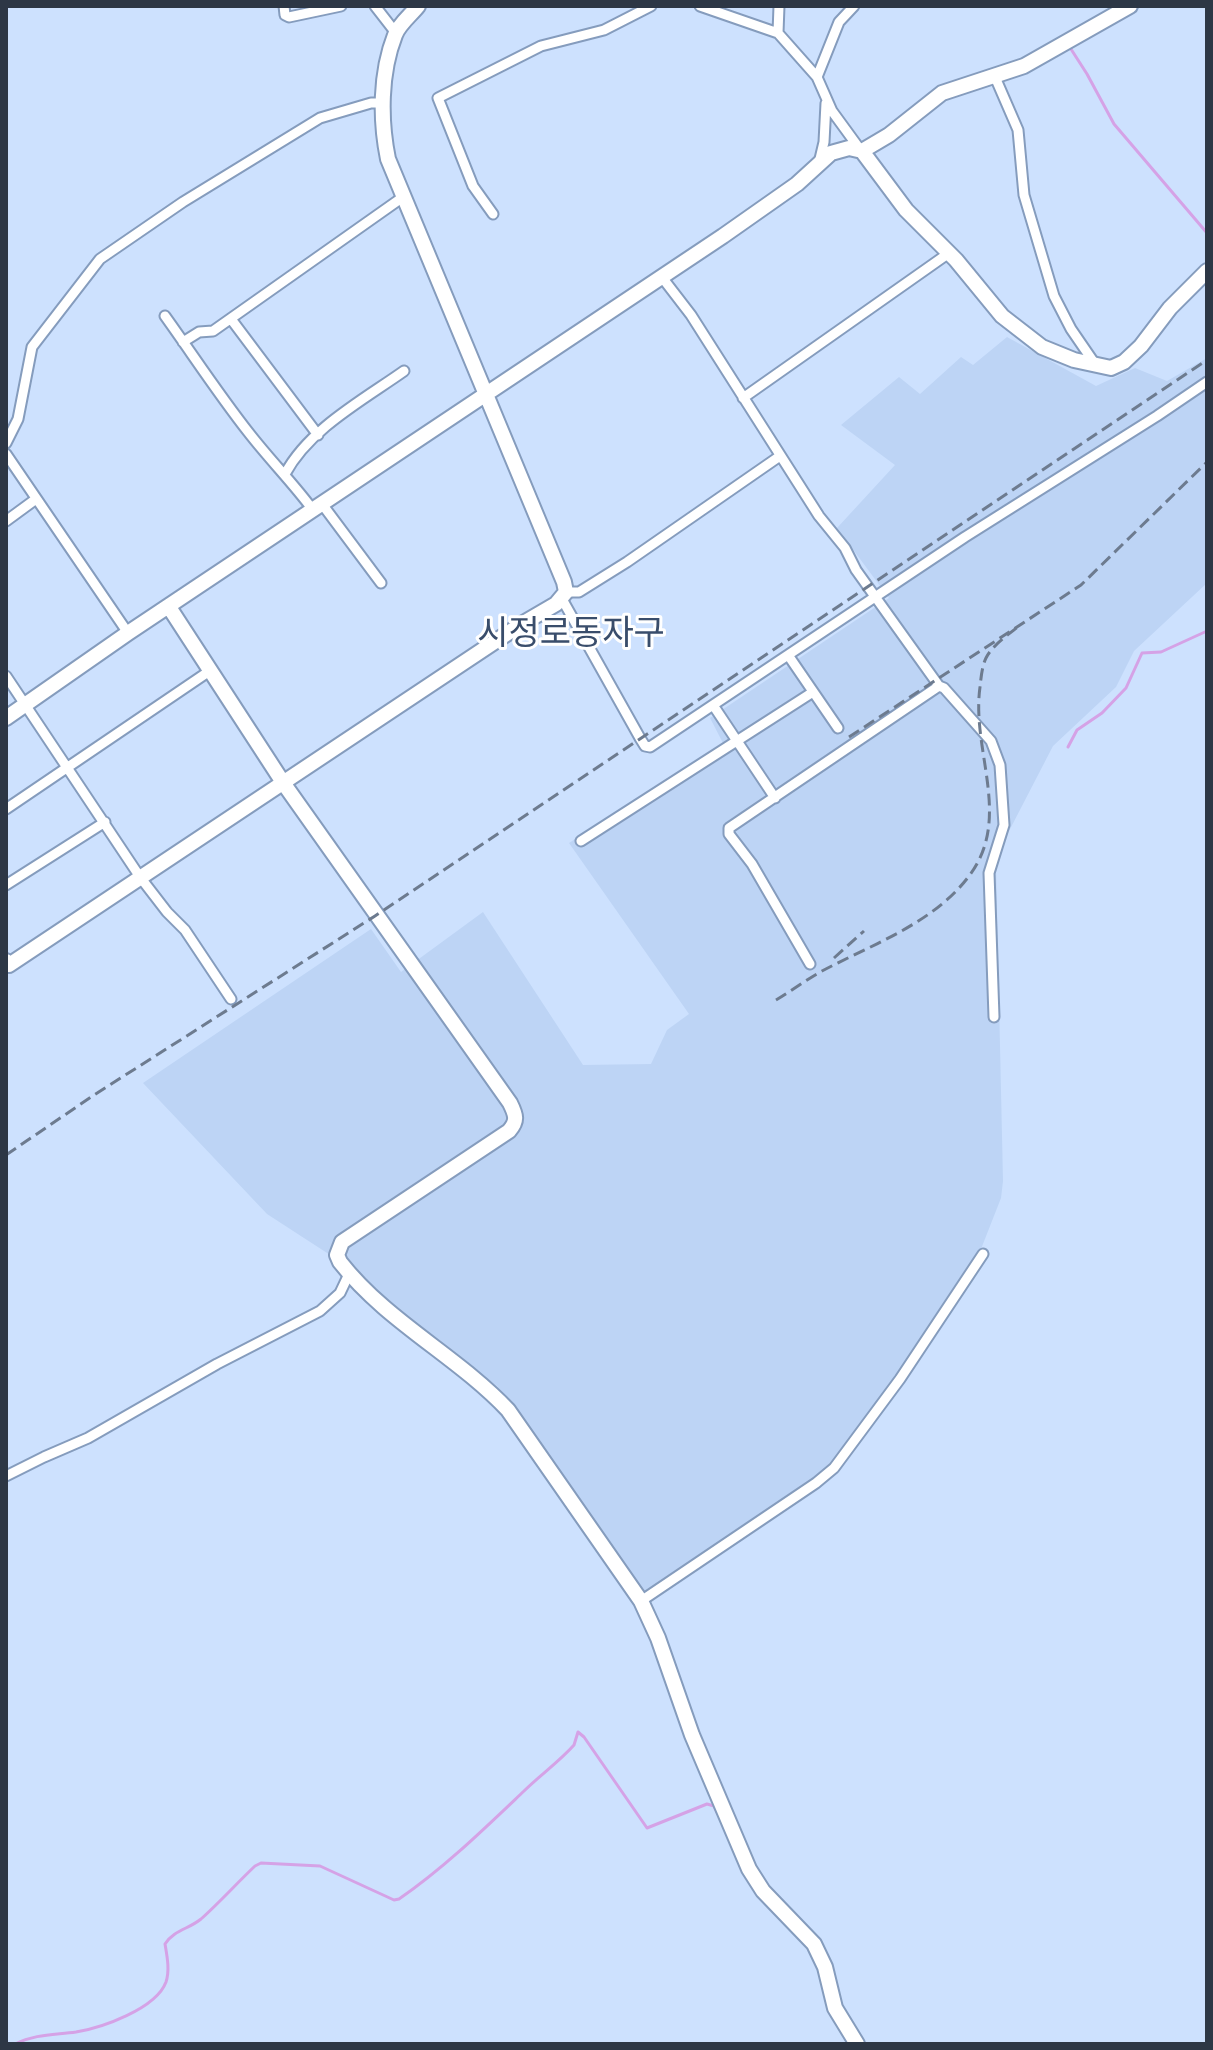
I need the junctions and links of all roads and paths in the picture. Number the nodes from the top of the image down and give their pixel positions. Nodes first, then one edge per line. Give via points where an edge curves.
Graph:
1 (284, 6) edge
2 (341, 6) edge
3 (375, 6) edge
4 (418, 6) edge
5 (650, 6) edge
6 (700, 6) edge
7 (779, 6) edge
8 (854, 6) edge
9 (1130, 6) edge
10 (396, 33) junction
11 (778, 33) junction
12 (817, 77) junction
13 (995, 77) junction
14 (826, 99) junction
15 (383, 103) junction
16 (862, 151) junction
17 (816, 169) junction
18 (403, 197) junction
19 (493, 214) dead end
20 (949, 253) junction
21 (1207, 271) edge
22 (661, 276) junction
23 (165, 316) dead end
24 (231, 319) junction
25 (183, 342) junction
26 (1097, 367) junction
27 (404, 371) dead end
28 (1207, 382) edge
29 (486, 395) junction
30 (743, 398) junction
31 (318, 435) junction
32 (6, 443) edge
33 (6, 454) edge
34 (780, 456) junction
35 (285, 474) junction
36 (36, 499) junction
37 (317, 507) junction
38 (6, 521) edge
39 (381, 583) dead end
40 (564, 596) junction
41 (877, 597) junction
42 (169, 607) junction
43 (128, 633) junction
44 (788, 655) junction
45 (211, 670) junction
46 (6, 676) edge
47 (939, 686) junction
48 (813, 692) junction
49 (25, 705) junction
50 (713, 705) junction
51 (6, 718) edge
52 (838, 728) dead end
53 (736, 741) junction
54 (68, 766) junction
55 (284, 784) junction
56 (775, 798) junction
57 (6, 809) edge
58 (105, 822) junction
59 (581, 841) dead end
60 (140, 877) junction
61 (6, 885) edge
62 (810, 964) dead end
63 (7, 965) edge
64 (231, 999) dead end
65 (994, 1017) dead end
66 (983, 1254) dead end
67 (349, 1274) junction
68 (6, 1476) edge
69 (641, 1601) junction
70 (857, 2044) edge

1 - 2 street via 289,17
3 - 10 street
4 - 10 street
5 - 19 street via 604,30 541,46 438,98 473,186
6 - 11 street
7 - 11 street
8 - 12 street via 839,22
9 - 13 street
10 - 15 street
11 - 12 street
12 - 14 street
13 - 16 street via 942,93
13 - 26 street via 1018,130 1024,195 1054,296
14 - 16 street
14 - 17 street via 824,142
15 - 18 street via 388,159
15 - 32 street via 320,118 100,259 32,347 18,419
16 - 17 street via 839,149
16 - 20 street via 906,210
17 - 22 street
18 - 24 street
18 - 29 street
20 - 26 street via 986,300 1032,340
20 - 30 street
21 - 26 street via 1129,359 1111,368
22 - 29 street
22 - 30 street
23 - 25 street
24 - 25 street
24 - 31 street
25 - 35 street via 249,434
27 - 31 street
28 - 41 street
29 - 37 street
29 - 40 street via 564,582
30 - 34 street
31 - 35 street
33 - 36 street
34 - 40 street via 627,562
34 - 41 street
35 - 37 street
36 - 38 street
36 - 43 street
37 - 39 street
37 - 42 street
40 - 50 street via 645,746
40 - 55 street
41 - 44 street
41 - 47 street
42 - 43 street
42 - 45 street
43 - 49 street
44 - 48 street
44 - 50 street
45 - 54 street
45 - 55 street
46 - 49 street
47 - 56 street
47 - 65 street via 991,741 1000,765 1004,825 989,873
48 - 52 street
48 - 53 street
49 - 51 street
49 - 54 street
50 - 53 street
53 - 56 street
53 - 59 street
54 - 57 street
54 - 58 street
55 - 60 street
55 - 67 street via 516,1115 509,1131 342,1242 337,1255
56 - 62 street via 728,831
58 - 60 street
58 - 61 street
60 - 63 street
60 - 64 street via 185,930
66 - 69 street via 834,1468
67 - 68 street via 340,1293 320,1311 88,1438
67 - 69 street via 393,1317 508,1410
69 - 70 street via 749,1869 814,1944 835,2008

